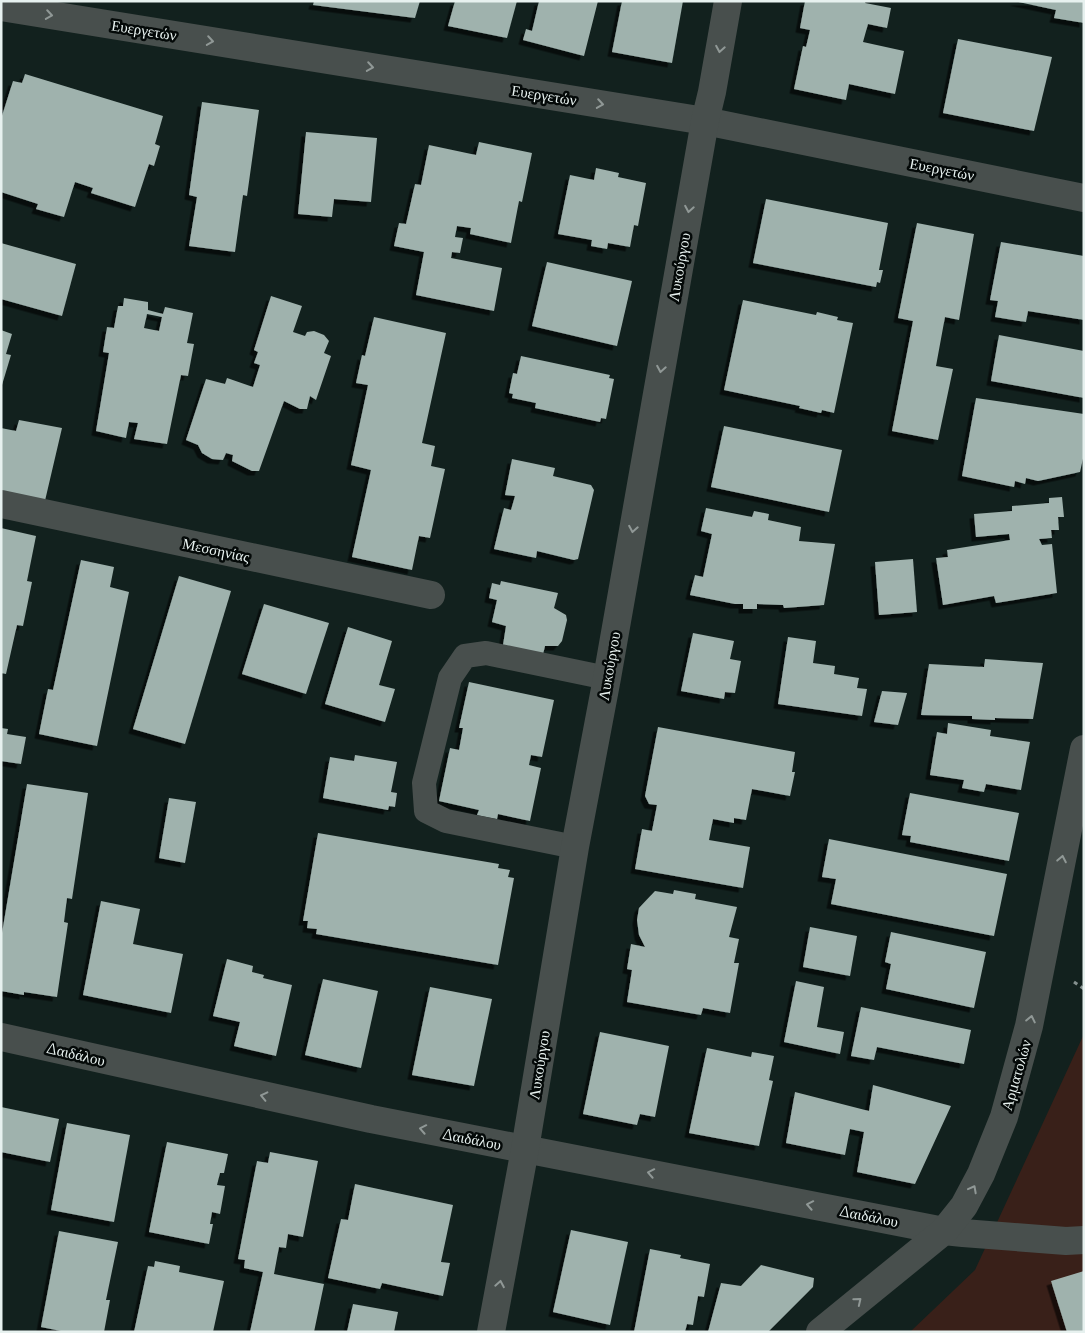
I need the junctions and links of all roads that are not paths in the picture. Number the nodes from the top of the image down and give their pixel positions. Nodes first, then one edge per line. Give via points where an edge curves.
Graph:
1 (728, 1) edge
2 (1, 7) edge
3 (705, 121) junction
4 (1084, 198) edge
5 (1, 504) edge
6 (431, 595) dead end
7 (607, 678) junction
8 (1084, 749) edge
9 (575, 847) junction
10 (1, 1037) edge
11 (525, 1150) junction
12 (944, 1231) junction
13 (1084, 1240) edge
14 (491, 1332) edge
15 (820, 1332) edge

1 -> 3 street, Λυκούργου
2 -> 3 street, Ευεργετών
3 - 4 street, Ευεργετών
3 -> 7 street, Λυκούργου
5 - 6 street, Μεσσηνίας
7 - 9 street, Λυκούργου
7 - 9 lane via 486,653 465,656 450,678 424,783 426,811 446,821
12 -> 8 street, Αρματολών via 964,1206 981,1174 1004,1117 1029,1026
9 - 11 street, Λυκούργου
11 -> 10 street, Δαιδάλου
12 -> 11 street, Δαιδάλου
14 -> 11 street, Λυκούργου
12 - 13 street, Δαιδάλου
15 -> 12 street, Αρματολών

